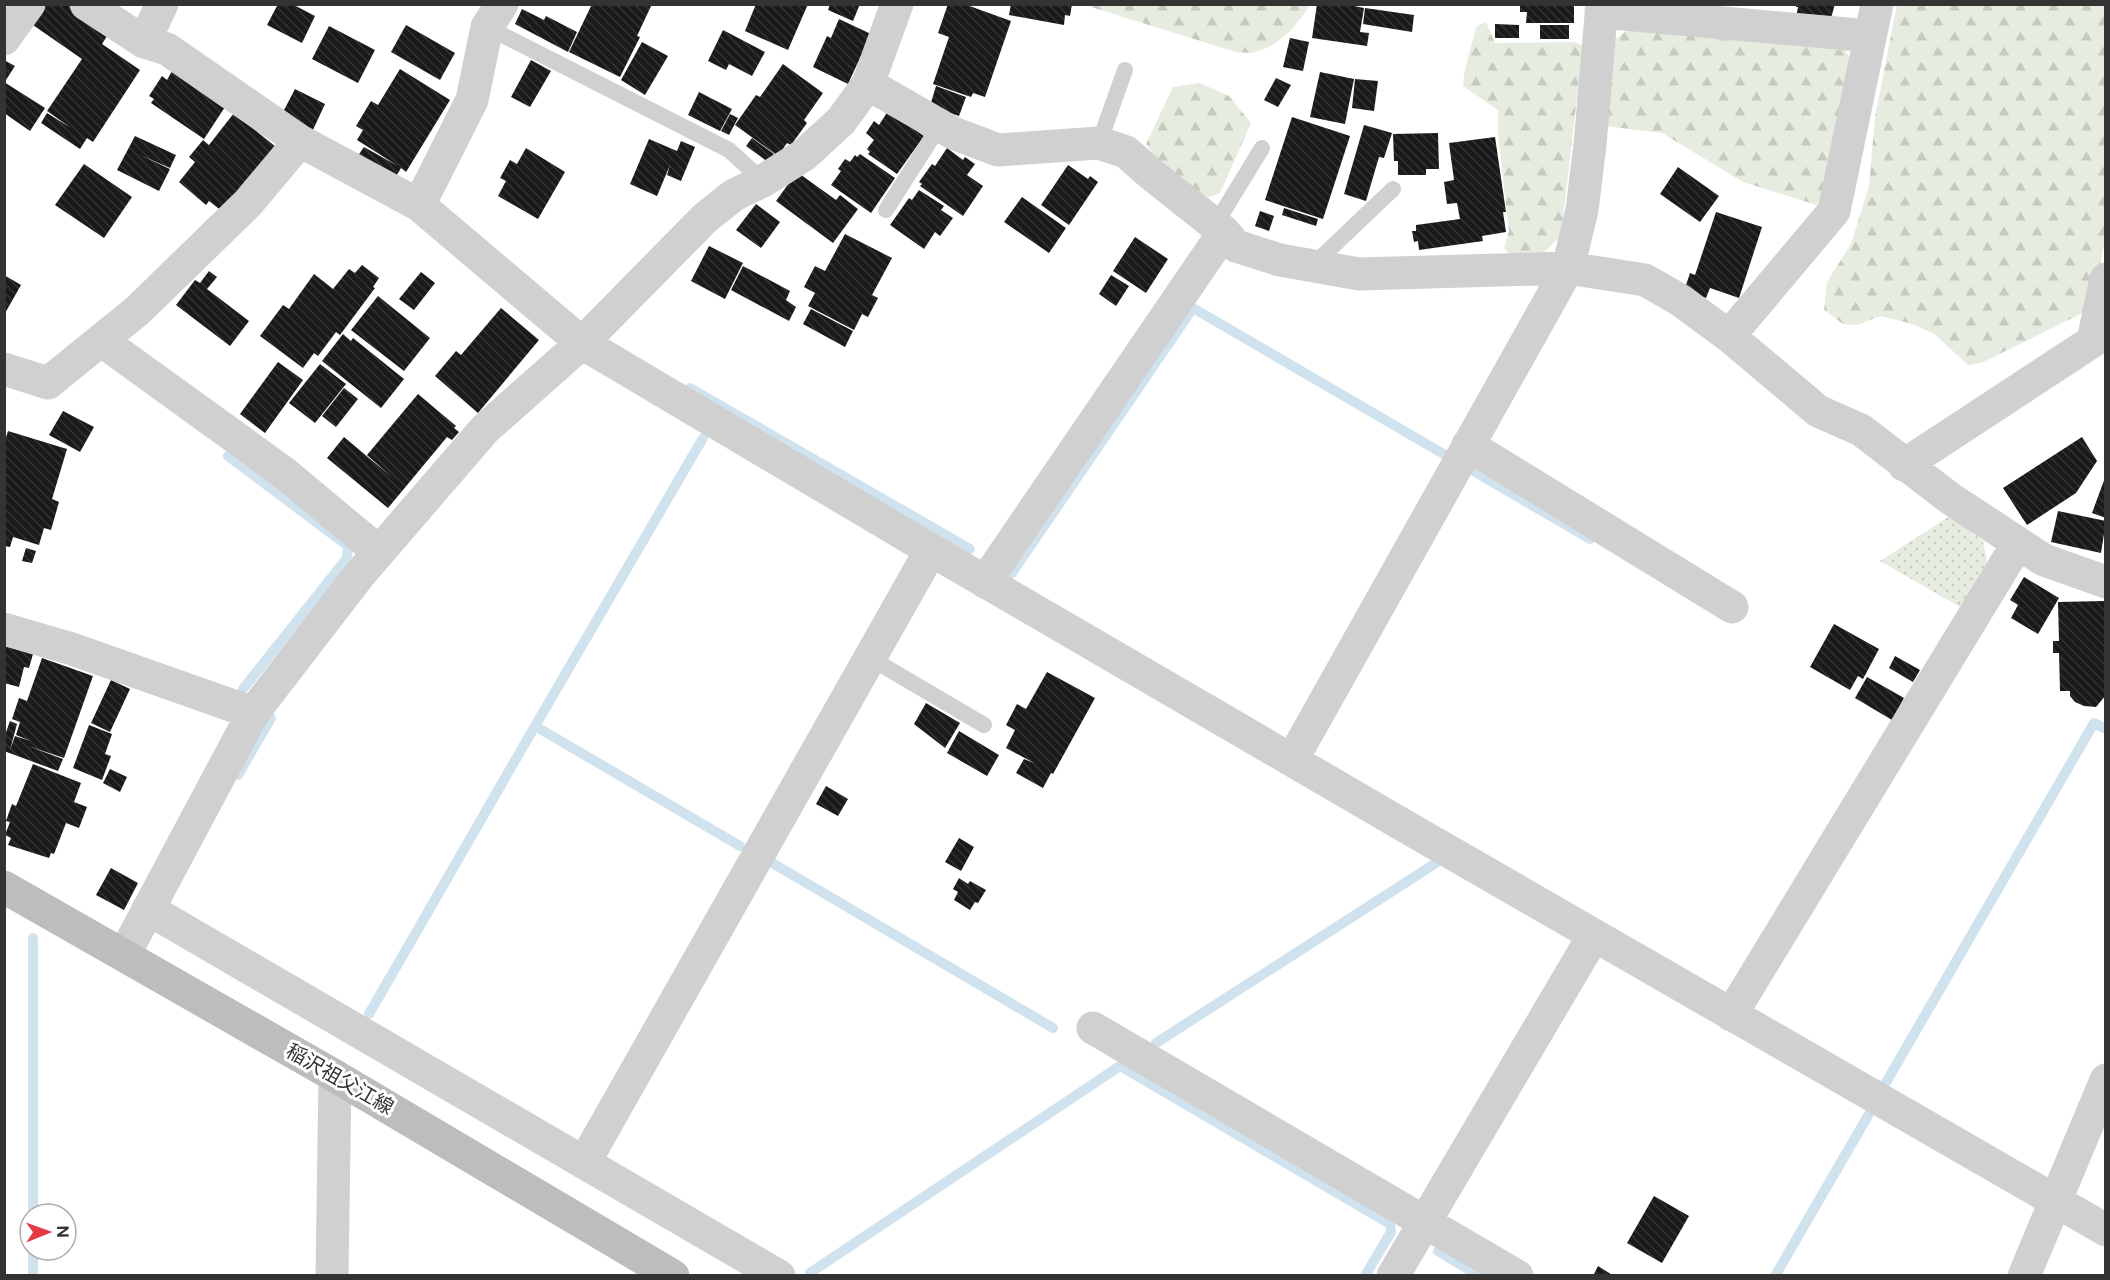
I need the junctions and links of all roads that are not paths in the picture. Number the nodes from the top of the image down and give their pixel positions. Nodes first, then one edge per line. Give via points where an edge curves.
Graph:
1 (29, 4) edge
2 (86, 4) edge
3 (162, 4) edge
4 (897, 4) edge
5 (1877, 4) edge
6 (1601, 8) edge
7 (495, 16) edge
8 (1870, 36) junction
9 (4, 39) edge
10 (144, 42) junction
11 (1125, 70) dead end
12 (868, 84) junction
13 (940, 125) junction
14 (300, 141) junction
15 (1099, 143) junction
16 (1262, 148) dead end
17 (763, 181) junction
18 (1393, 189) dead end
19 (419, 205) junction
20 (886, 210) dead end
21 (1219, 229) junction
22 (1312, 266) junction
23 (1568, 268) junction
24 (2106, 279) edge
25 (1730, 336) junction
26 (102, 341) junction
27 (582, 343) junction
28 (4, 369) edge
29 (1468, 445) junction
30 (1904, 465) junction
31 (2018, 543) junction
32 (931, 550) junction
33 (379, 552) junction
34 (985, 582) junction
35 (2106, 582) edge
36 (1732, 607) dead end
37 (4, 629) edge
38 (870, 658) junction
39 (253, 713) junction
40 (984, 725) dead end
41 (1292, 760) junction
42 (4, 887) edge
43 (148, 909) junction
44 (1594, 936) junction
45 (124, 955) junction
46 (1731, 1015) junction
47 (1093, 1028) dead end
48 (336, 1076) junction
49 (2106, 1080) edge
50 (584, 1163) junction
51 (2054, 1201) junction
52 (1425, 1221) junction
53 (2106, 1230) edge
54 (333, 1275) edge
55 (673, 1275) edge
56 (779, 1275) edge
57 (1392, 1275) edge
58 (1517, 1275) edge
59 (2024, 1275) edge

1 - 9 street
2 - 10 street
3 - 10 street
4 - 12 street
5 - 8 street
6 - 8 street
6 - 23 street via 1582,210
7 - 17 lane via 729,150
7 - 19 street via 472,100
8 - 25 street via 1834,211
10 - 14 street via 167,50
11 - 15 lane
12 - 13 street
12 - 17 street via 841,122 804,155
13 - 15 street via 999,150
13 - 20 lane
14 - 19 street
14 - 26 street via 248,203
15 - 21 street via 1126,152
16 - 21 lane
17 - 27 street via 734,195 705,218
18 - 22 lane
19 - 27 street
21 - 22 street via 1236,246
21 - 34 street
22 - 23 street via 1359,274
23 - 25 street via 1645,280
23 - 29 street
24 - 30 street via 2093,341
25 - 30 street via 1818,411 1861,430
26 - 28 street via 48,383
26 - 33 street via 283,472
27 - 32 street
27 - 33 street via 486,429
29 - 36 street
29 - 41 street
30 - 31 street
31 - 35 street via 2044,560
31 - 46 street
32 - 34 street
32 - 38 street
33 - 39 street
34 - 41 street
37 - 39 street
38 - 40 lane
38 - 50 street
39 - 43 street
41 - 44 street
42 - 45 main road, 稲沢祖父江線
43 - 45 street
43 - 50 street
44 - 46 street
44 - 52 street
45 - 48 main road, 稲沢祖父江線
46 - 51 street
47 - 52 street
48 - 54 street
48 - 55 main road, 稲沢祖父江線
49 - 51 street
50 - 56 street
51 - 53 street
51 - 59 street
52 - 57 street
52 - 58 street

